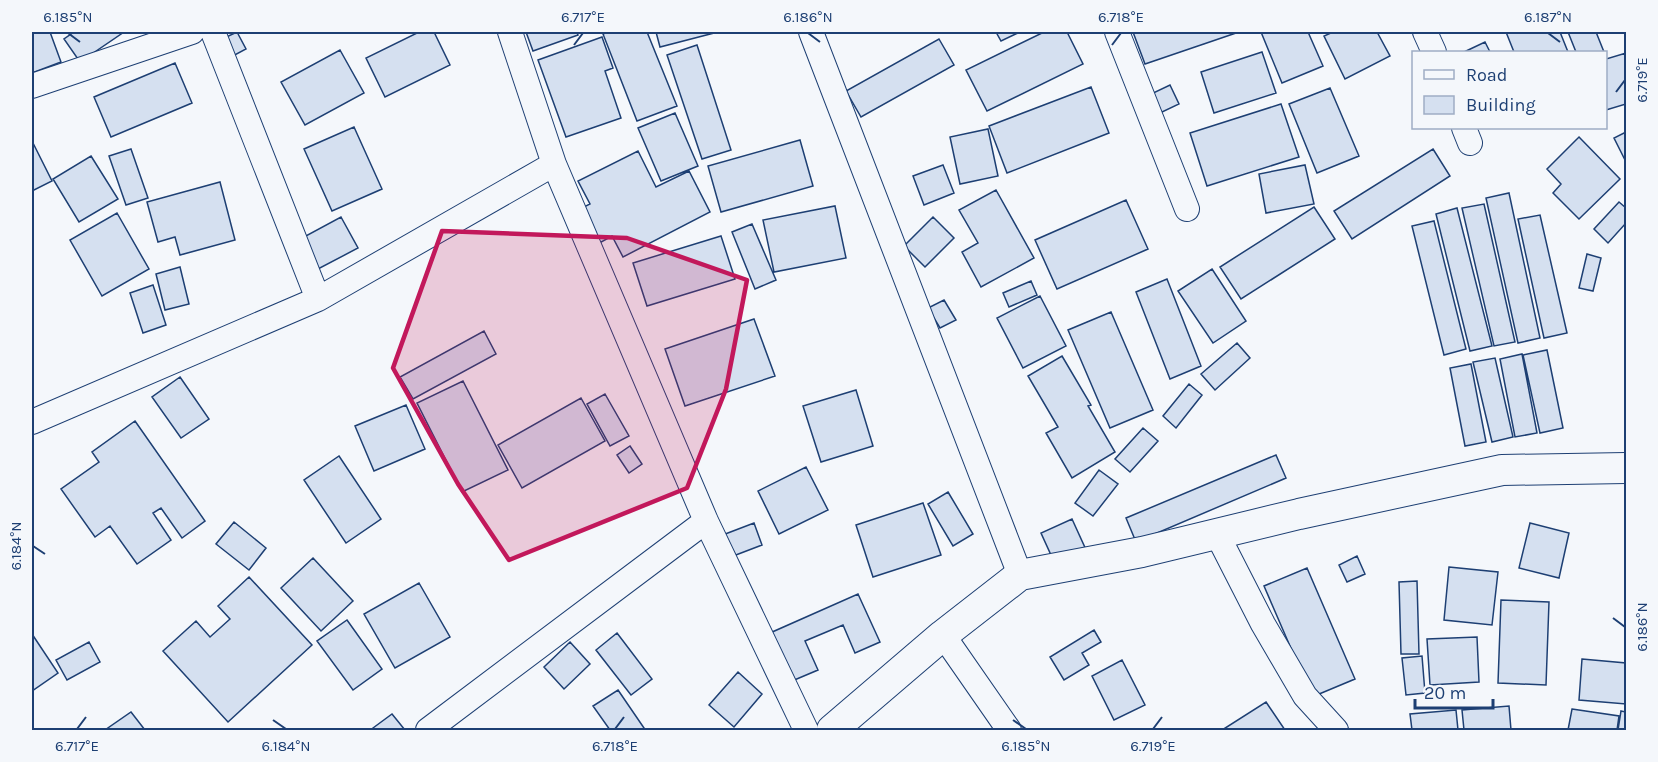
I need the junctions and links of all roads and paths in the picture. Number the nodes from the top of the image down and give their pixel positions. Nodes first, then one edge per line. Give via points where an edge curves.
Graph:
1 (192, 32) edge
2 (213, 32) edge
3 (510, 32) edge
4 (811, 32) edge
5 (1117, 32) edge
6 (1425, 32) edge
7 (1434, 51) edge
8 (32, 86) edge
9 (554, 164) junction
10 (1187, 209) dead end
11 (318, 299) junction
12 (32, 422) edge
13 (1626, 468) edge
14 (706, 521) junction
15 (1216, 534) junction
16 (1020, 575) junction
17 (943, 635) junction
18 (428, 730) edge
19 (806, 730) edge
20 (832, 730) edge
21 (1009, 730) edge
22 (1336, 730) edge

1 - 8 street
2 - 11 street
3 - 9 street
4 - 16 street
5 - 10 street
6 - 7 street
9 - 11 street
9 - 14 street
11 - 12 street
13 - 15 street via 1502,470
14 - 18 street
14 - 19 street
15 - 16 street
15 - 22 street via 1305,696
16 - 17 street
17 - 20 street
17 - 21 street

